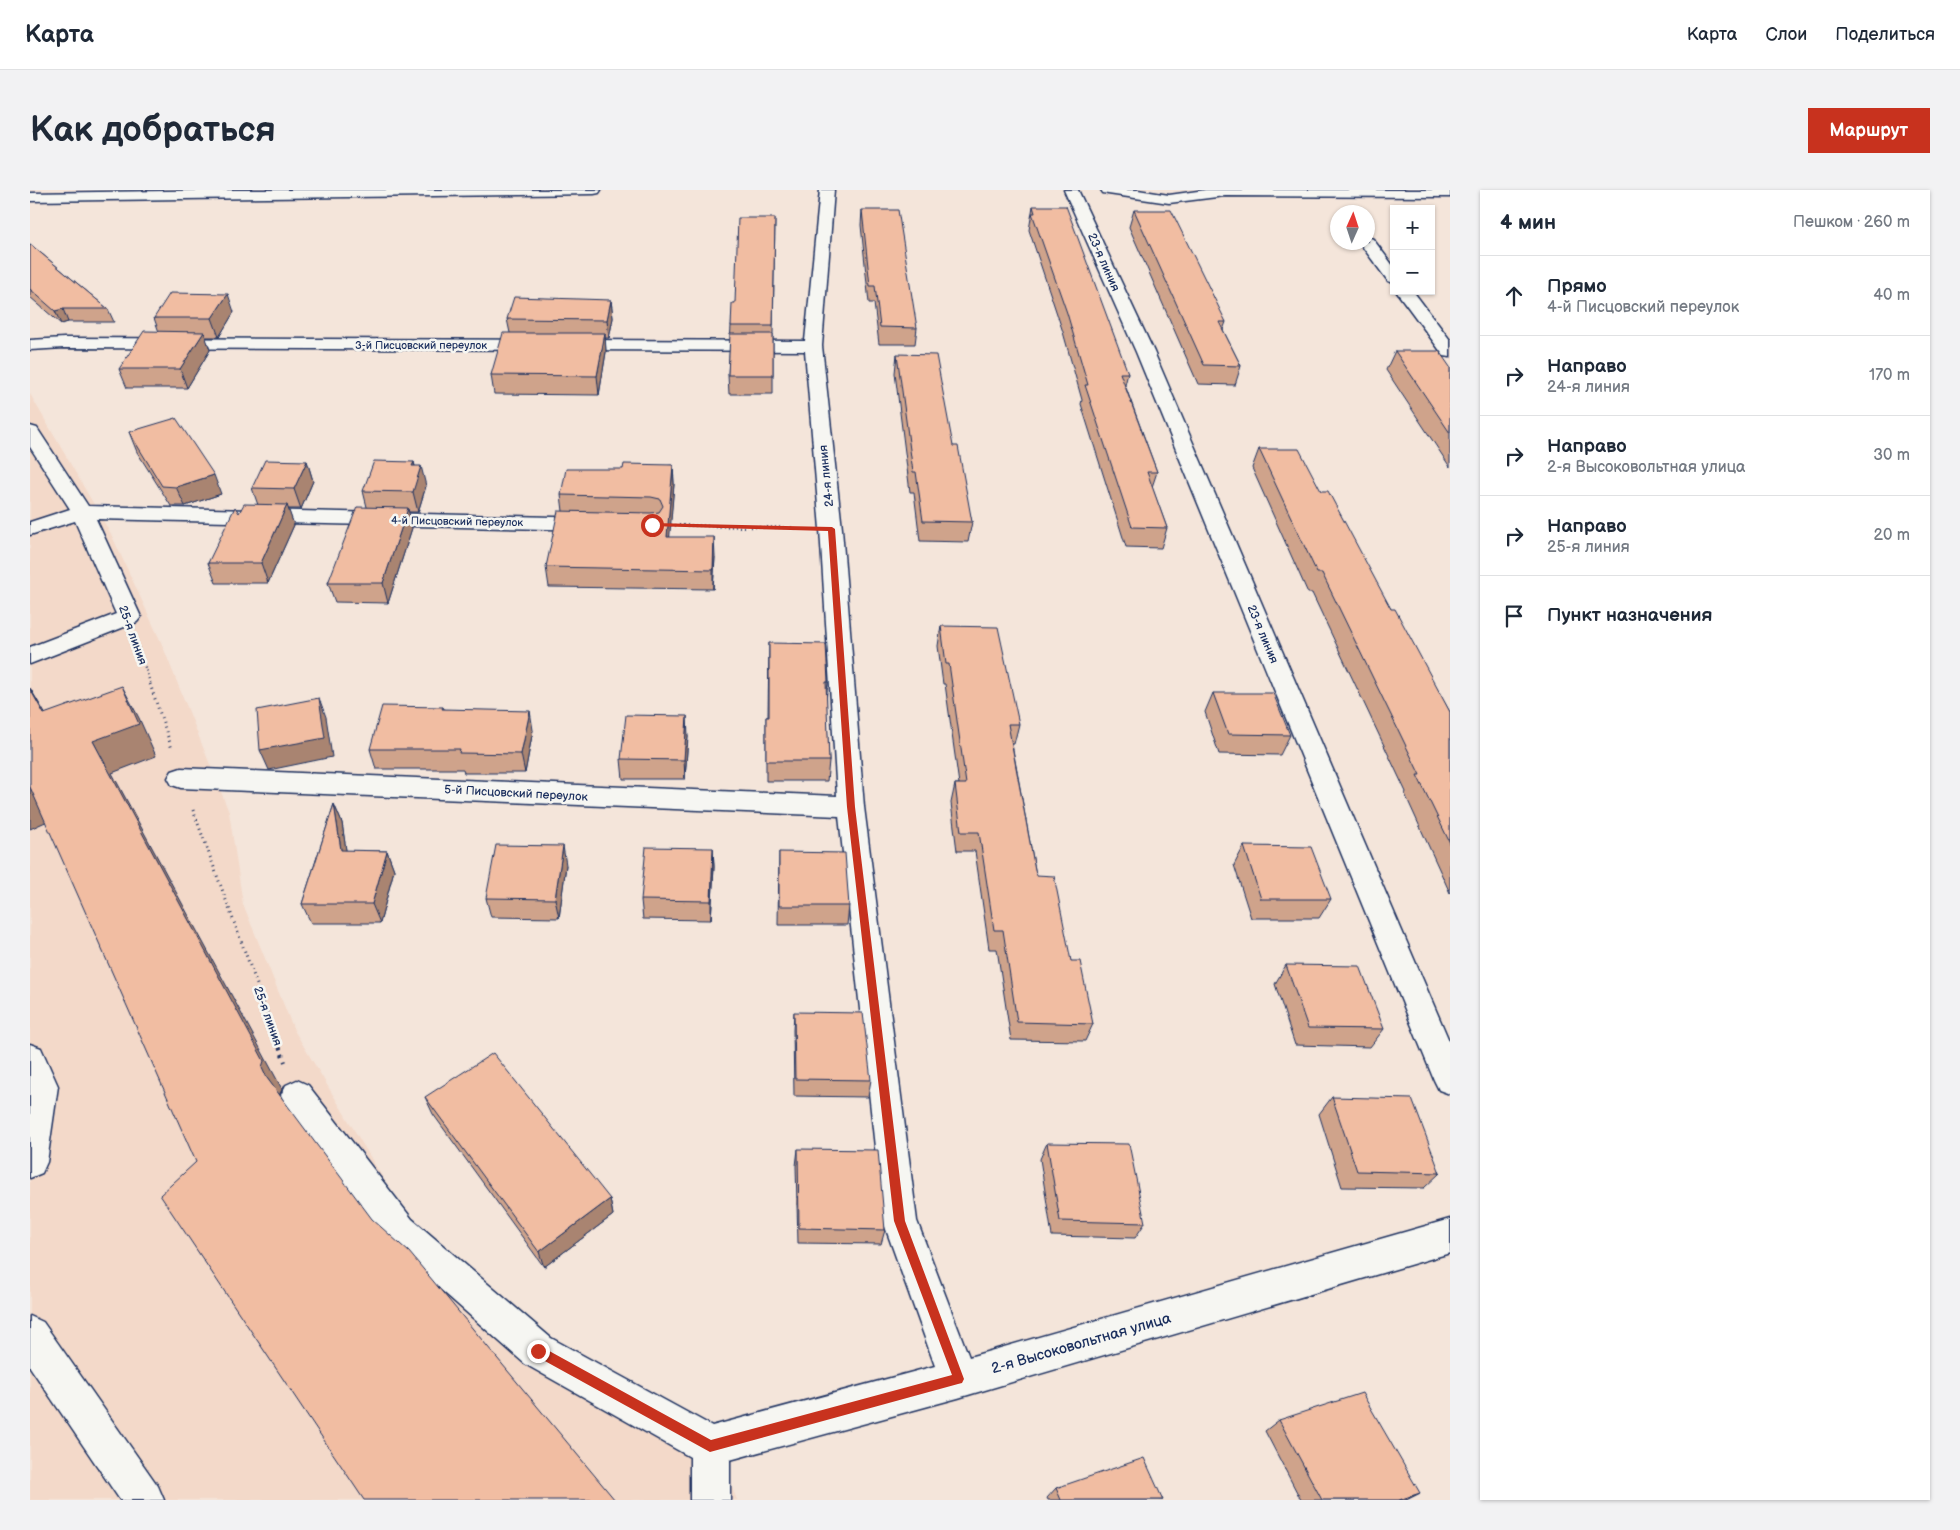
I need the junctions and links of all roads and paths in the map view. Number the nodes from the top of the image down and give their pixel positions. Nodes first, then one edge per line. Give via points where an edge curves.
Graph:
1 (594, 190) edge
2 (827, 190) edge
3 (1071, 190) edge
4 (1108, 190) edge
5 (1329, 192) edge
6 (1450, 193) edge
7 (30, 197) edge
8 (1339, 205) edge
9 (1373, 250) edge
10 (1390, 273) edge
11 (1407, 295) edge
12 (30, 346) edge
13 (813, 346) junction
14 (1450, 352) edge
15 (30, 432) edge
16 (82, 512) junction
17 (652, 525) joint
18 (30, 529) edge
19 (832, 529) junction
20 (132, 627) junction
21 (30, 656) edge
22 (172, 750) dead end
23 (182, 778) joint
24 (851, 807) junction
25 (30, 1058) edge
26 (1450, 1080) edge
27 (297, 1095) joint
28 (30, 1162) edge
29 (1450, 1236) edge
30 (30, 1335) edge
31 (958, 1379) junction
32 (710, 1446) junction
33 (144, 1500) edge
34 (710, 1500) edge

1 - 7 street
2 - 13 street, 24-я линия
3 - 26 street, 23-я линия via 1145,352
4 - 5 street via 1169,199 1225,192
5 - 6 street
5 - 8 street
9 - 10 street
11 - 14 street
12 - 13 street, 3-й Писцовский переулок via 64,343
13 - 19 street, 24-я линия
15 - 16 street, 25-я линия
16 - 17 street, 4-й Писцовский переулок
16 - 18 street, 4-й Писцовский переулок
16 - 20 street, 25-я линия
17 - 19 path
19 - 24 street, 24-я линия
20 - 21 street
20 - 22 path, 25-я линия
23 - 24 street, 5-й Писцовский переулок
23 - 27 path, 25-я линия
24 - 31 street, 24-я линия via 900,1221
25 - 28 street via 42,1086
27 - 32 street via 400,1231 538,1351
29 - 31 street, 2-я Высоковольтная улица
30 - 33 street
31 - 32 street, 2-я Высоковольтная улица
32 - 34 street

